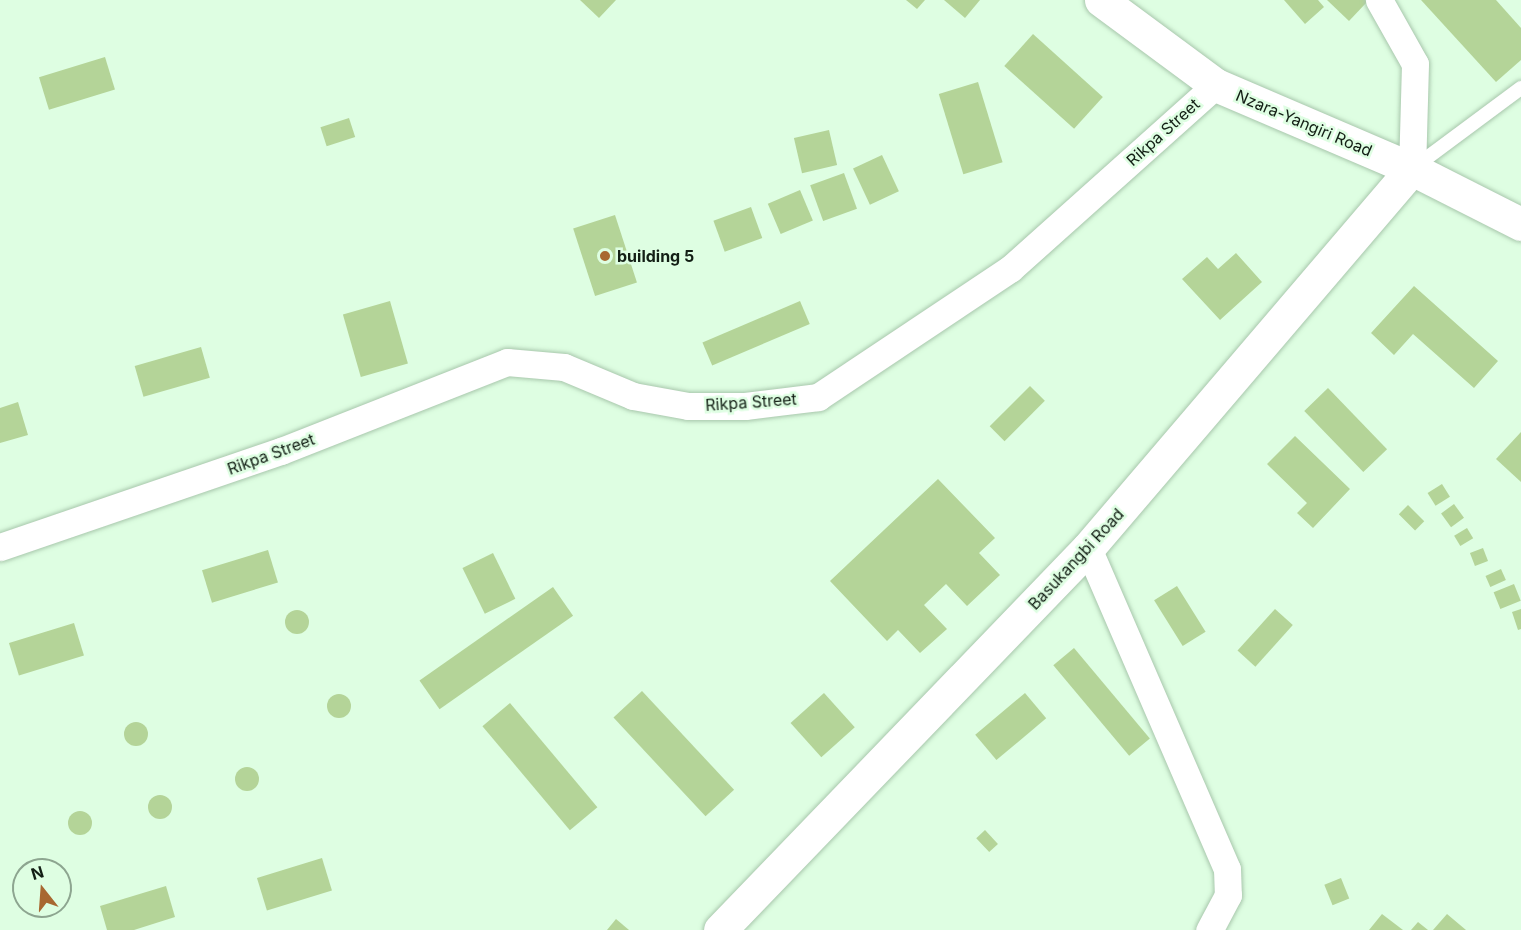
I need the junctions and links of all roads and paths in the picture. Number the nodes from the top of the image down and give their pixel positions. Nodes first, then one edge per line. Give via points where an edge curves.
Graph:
1 (1101, 0) edge
2 (1379, 0) edge
3 (1216, 85) junction
4 (1521, 88) edge
5 (1412, 169) junction
6 (1521, 224) edge
7 (0, 547) edge
8 (1088, 548) junction
9 (720, 930) edge
10 (1209, 930) edge

1 - 3 street, Nzara-Yangiri Road
2 - 5 street via 1415,64
3 - 5 street, Nzara-Yangiri Road
3 - 7 street, Rikpa Street via 1010,269 818,397 745,406 688,406 633,396 564,367 507,362 281,452
4 - 5 lane
5 - 6 street, Nzara-Yangiri Road
5 - 8 street, Basukangbi Road
8 - 9 street, Basukangbi Road
8 - 10 street via 1227,869 1228,895

